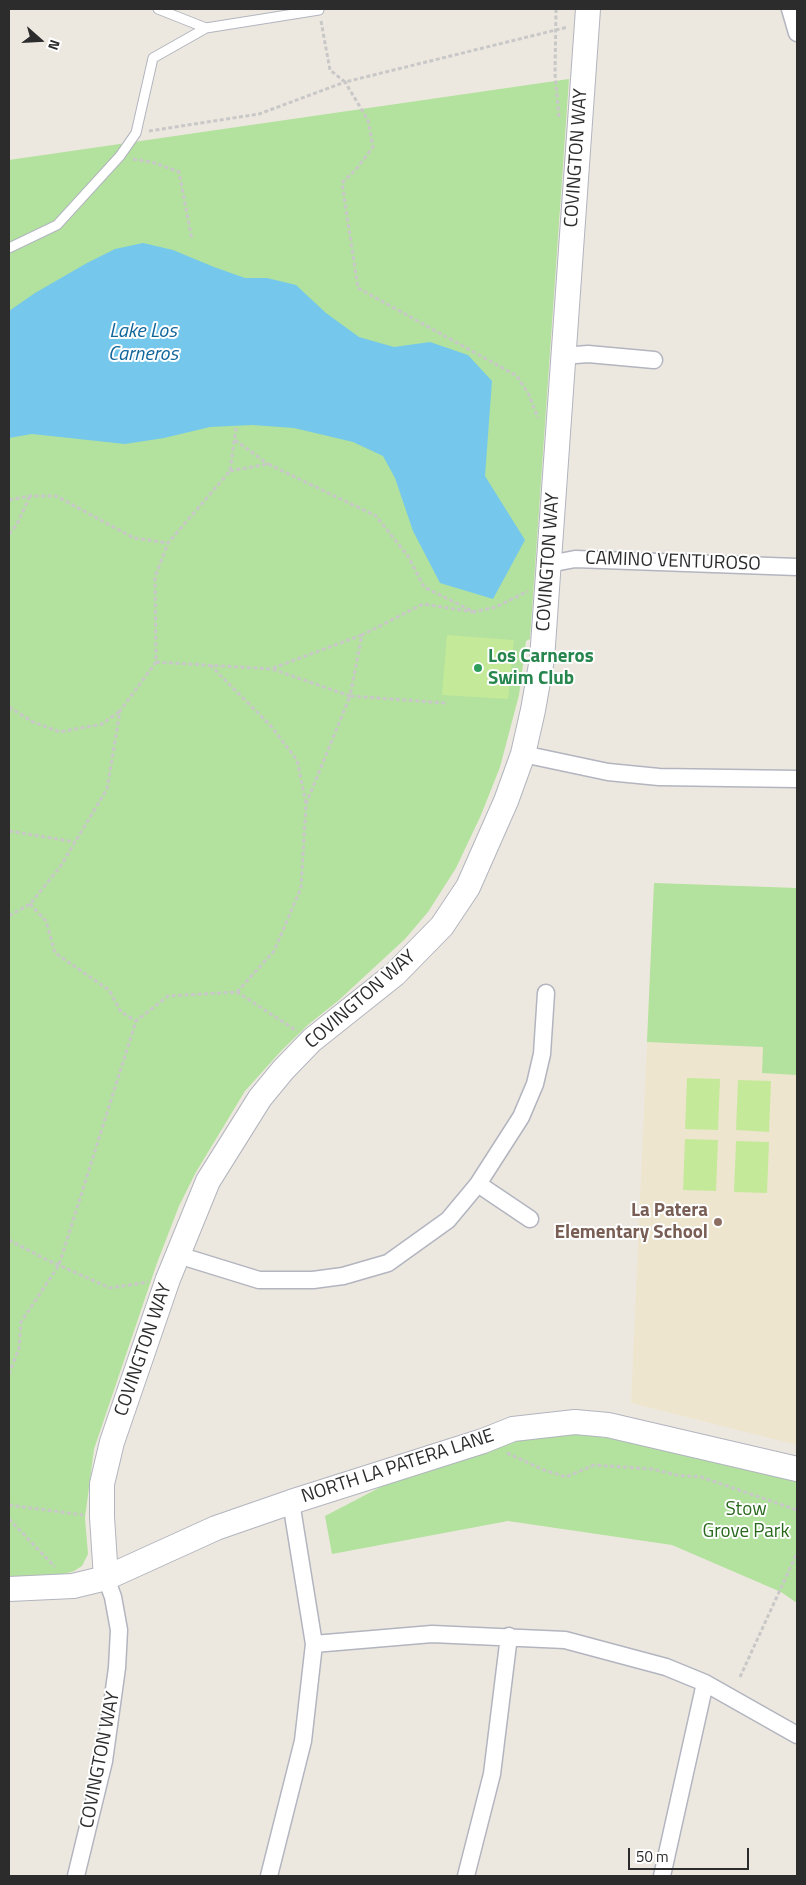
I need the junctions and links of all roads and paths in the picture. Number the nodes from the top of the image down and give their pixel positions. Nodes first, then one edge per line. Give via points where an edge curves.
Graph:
1 (158, 9) edge
2 (790, 9) edge
3 (318, 10) joint
4 (587, 16) edge
5 (206, 28) junction
6 (797, 33) edge
7 (345, 82) junction
8 (136, 133) junction
9 (120, 156) junction
10 (192, 240) dead end
11 (9, 248) edge
12 (563, 356) junction
13 (654, 360) dead end
14 (538, 418) dead end
15 (236, 428) dead end
16 (235, 440) junction
17 (268, 464) junction
18 (230, 471) junction
19 (30, 496) junction
20 (9, 500) edge
21 (9, 534) edge
22 (168, 543) junction
23 (549, 564) junction
24 (797, 567) edge
25 (528, 591) dead end
26 (474, 612) junction
27 (362, 635) junction
28 (156, 662) junction
29 (210, 665) junction
30 (272, 669) junction
31 (350, 696) junction
32 (446, 704) dead end
33 (9, 708) edge
34 (120, 711) junction
35 (523, 754) junction
36 (797, 780) edge
37 (306, 804) junction
38 (9, 831) edge
39 (75, 842) junction
40 (30, 904) junction
41 (9, 916) edge
42 (237, 992) junction
43 (546, 993) dead end
44 (136, 1021) junction
45 (312, 1040) junction
46 (478, 1184) junction
47 (530, 1219) dead end
48 (9, 1240) edge
49 (178, 1255) junction
50 (59, 1265) junction
51 (168, 1279) junction
52 (9, 1374) edge
53 (483, 1441) junction
54 (797, 1469) edge
55 (291, 1502) junction
56 (9, 1505) edge
57 (797, 1510) edge
58 (102, 1517) junction
59 (9, 1519) edge
60 (797, 1553) edge
61 (106, 1578) junction
62 (73, 1586) junction
63 (9, 1589) edge
64 (509, 1636) junction
65 (314, 1644) junction
66 (740, 1677) dead end
67 (705, 1682) junction
68 (797, 1735) edge
69 (76, 1876) edge
70 (269, 1876) edge
71 (466, 1876) edge
72 (662, 1876) edge

1 - 5 lane
2 - 6 street
3 - 5 lane
3 - 7 path via 330,70
4 - 7 path
4 - 12 street, COVINGTON WAY
5 - 8 lane via 152,58
7 - 8 path via 259,114
7 - 14 path via 368,120 373,146 342,183 358,288 517,376
8 - 9 lane
9 - 10 path via 179,172
9 - 11 lane via 57,224
12 - 13 street via 588,354
12 - 23 street, COVINGTON WAY
15 - 16 path
16 - 17 path
16 - 18 path
17 - 18 path
17 - 26 path via 376,516 408,556 424,587
18 - 22 path
19 - 20 path
19 - 21 path
19 - 22 path via 56,496 134,538
22 - 28 path via 155,577
23 - 24 street, CAMINO VENTUROSO via 575,559
23 - 35 street, COVINGTON WAY via 542,659
25 - 26 path via 496,607
26 - 27 path via 423,604
27 - 30 path
27 - 31 path
28 - 29 path
28 - 34 path
29 - 30 path
29 - 37 path via 270,725 297,760
30 - 31 path
31 - 32 path
31 - 37 path
33 - 34 path via 60,732 102,724
34 - 39 path via 107,789
35 - 36 street via 608,772 660,777
35 - 45 street, COVINGTON WAY via 468,887 442,926 395,974
37 - 42 path via 301,888 274,951
38 - 39 path
39 - 40 path via 60,867
40 - 41 path
40 - 44 path via 46,921 55,953 109,990 121,1012
42 - 44 path via 168,996
42 - 45 path
43 - 46 street via 542,1054 535,1084 521,1117
44 - 50 path
45 - 49 street, COVINGTON WAY via 260,1098 231,1141 208,1181
46 - 47 street
46 - 49 street via 448,1220 388,1263 343,1276 313,1280 259,1280
48 - 50 path
49 - 51 street, COVINGTON WAY
50 - 51 path via 110,1288
50 - 52 path via 21,1322 19,1348
51 - 58 street, COVINGTON WAY via 112,1442 102,1484
53 - 54 street, NORTH LA PATERA LANE via 512,1429 575,1422 608,1425
53 - 55 street, NORTH LA PATERA LANE
53 - 57 path via 544,1470 566,1476 594,1465 652,1469 701,1477
55 - 61 street, NORTH LA PATERA LANE via 216,1528
55 - 65 street
56 - 58 path
58 - 61 street, COVINGTON WAY
59 - 62 path
60 - 66 path
61 - 62 street, NORTH LA PATERA LANE
61 - 69 street, COVINGTON WAY via 119,1630 117,1668 104,1761
62 - 63 street, NORTH LA PATERA LANE
64 - 65 street via 432,1634
64 - 67 street via 565,1640 666,1667
64 - 71 street via 492,1774
65 - 70 street via 302,1741
67 - 68 street
67 - 72 street

